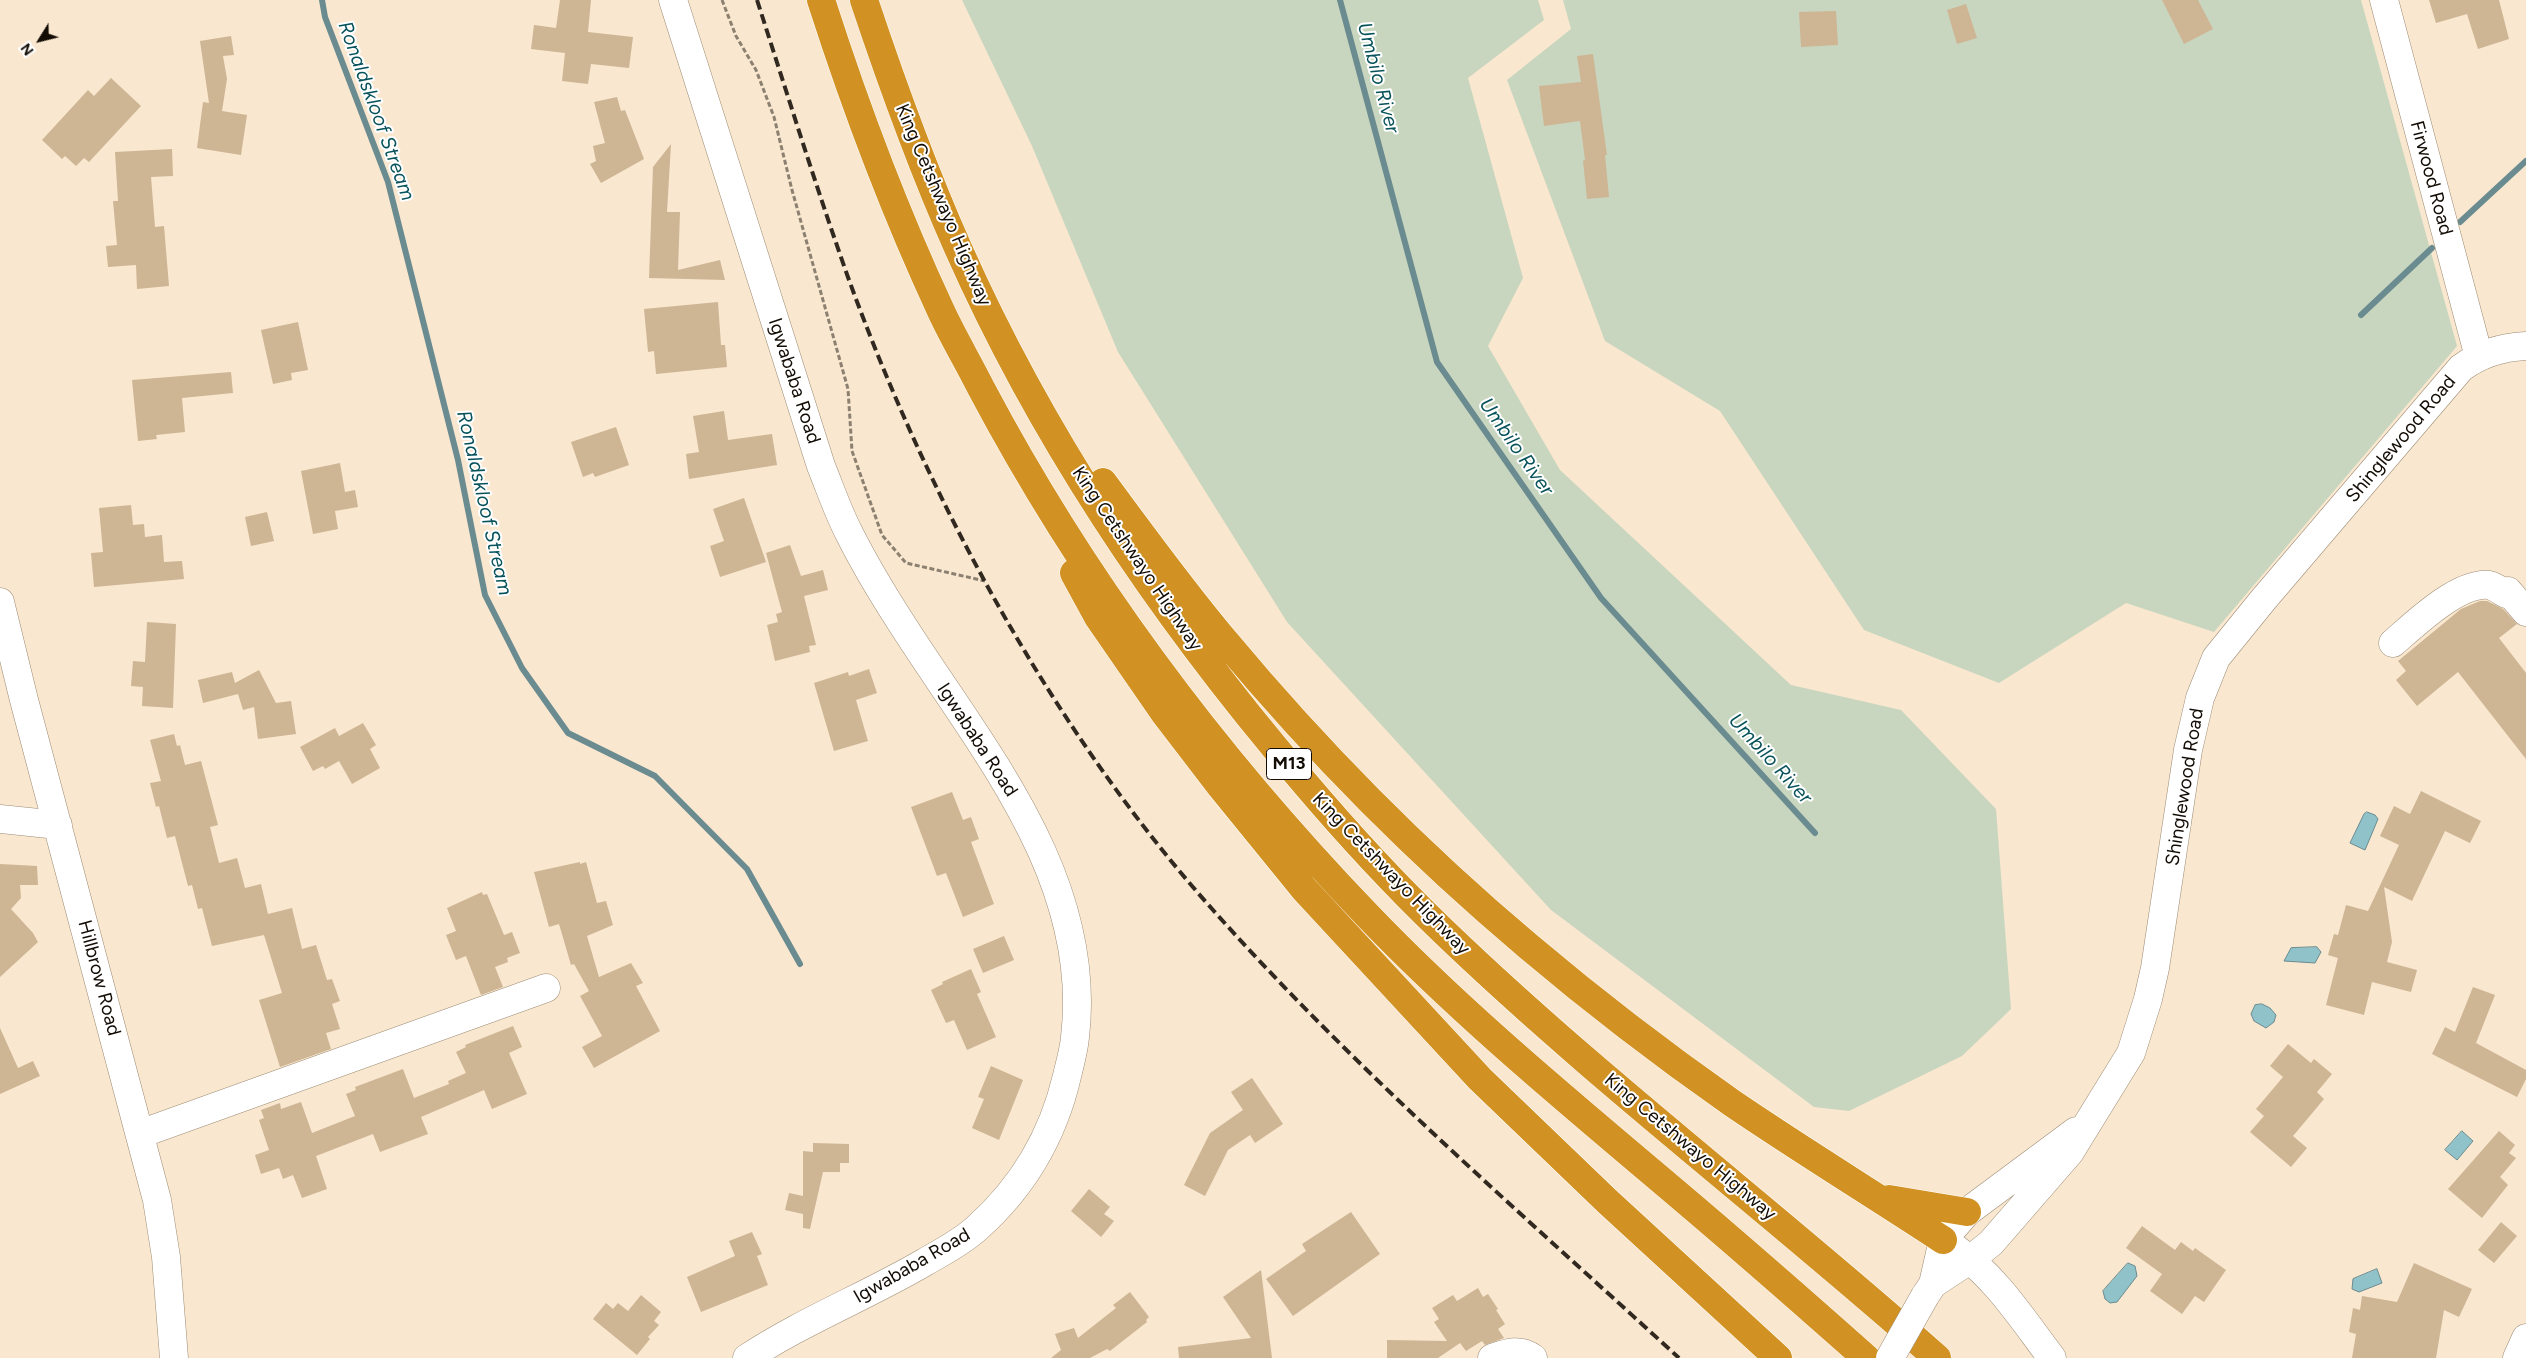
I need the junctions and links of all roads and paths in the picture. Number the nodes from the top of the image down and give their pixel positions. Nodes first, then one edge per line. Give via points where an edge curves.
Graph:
1 (673, 0) edge
2 (722, 0) edge
3 (821, 0) edge
4 (864, 0) edge
5 (2384, 0) edge
6 (2526, 346) edge
7 (2479, 357) junction
8 (1042, 411) junction
9 (1027, 474) junction
10 (985, 581) dead end
11 (0, 602) edge
12 (2526, 612) edge
13 (2393, 643) dead end
14 (0, 819) edge
15 (58, 825) junction
16 (546, 988) dead end
17 (2087, 1122) junction
18 (140, 1134) junction
19 (1877, 1197) junction
20 (1967, 1212) junction
21 (1943, 1240) junction
22 (1970, 1259) junction
23 (1929, 1290) junction
24 (2526, 1338) edge
25 (174, 1358) edge
26 (747, 1358) edge
27 (1492, 1358) edge
28 (1534, 1358) edge
29 (1778, 1358) edge
30 (1866, 1358) edge
31 (1890, 1358) edge
32 (1937, 1358) edge
33 (2052, 1358) edge
34 (2517, 1358) edge

1 - 26 street, Igwababa Road via 821,466 848,532 868,567 1012,794 1039,843 1069,932 1077,1002 1075,1038 1060,1104 1033,1164 1006,1198 976,1230 939,1254 779,1337
2 - 10 path via 736,36 756,70 774,117 848,389 852,451 882,535 906,563
3 - 9 highway, M13 via 840,61 892,198 942,313
4 - 8 highway, King Cetshwayo Highway / M13 via 902,113 959,250
5 - 7 street, Firwood Road
6 - 7 street, Shinglewood Road via 2502,348
7 - 17 street, Shinglewood Road via 2456,373 2216,658 2200,698 2188,750 2148,999 2131,1053 2106,1097
8 - 19 highway via 1078,448 1174,578 1260,682 1324,753 1410,838 1526,945 1671,1059
8 - 32 highway, King Cetshwayo Highway / M13 via 1123,544 1200,653 1270,743 1377,865 1522,1006 1796,1235
9 - 29 highway via 1038,502 1098,617 1165,714 1304,889 1480,1079
9 - 30 highway, M13 via 1173,689 1286,828 1370,918 1509,1051
11 - 15 street, Hillbrow Road
12 - 13 street via 2508,591 2506,594 2490,585 2471,586 2432,610
14 - 15 street
15 - 18 street, Hillbrow Road
16 - 18 street
17 - 20 street, Shinglewood Road
17 - 22 street, Shinglewood Road via 2070,1152 2042,1187
18 - 25 street, Hillbrow Road via 162,1225
19 - 20 highway
19 - 21 highway
20 - 21 street, Shinglewood Road
21 - 22 street
21 - 23 street, Shinglewood Road
22 - 23 street, Shinglewood Road
22 - 33 street via 2010,1301
23 - 31 street, Shinglewood Road, bridge
24 - 34 street
27 - 28 street via 1523,1352

